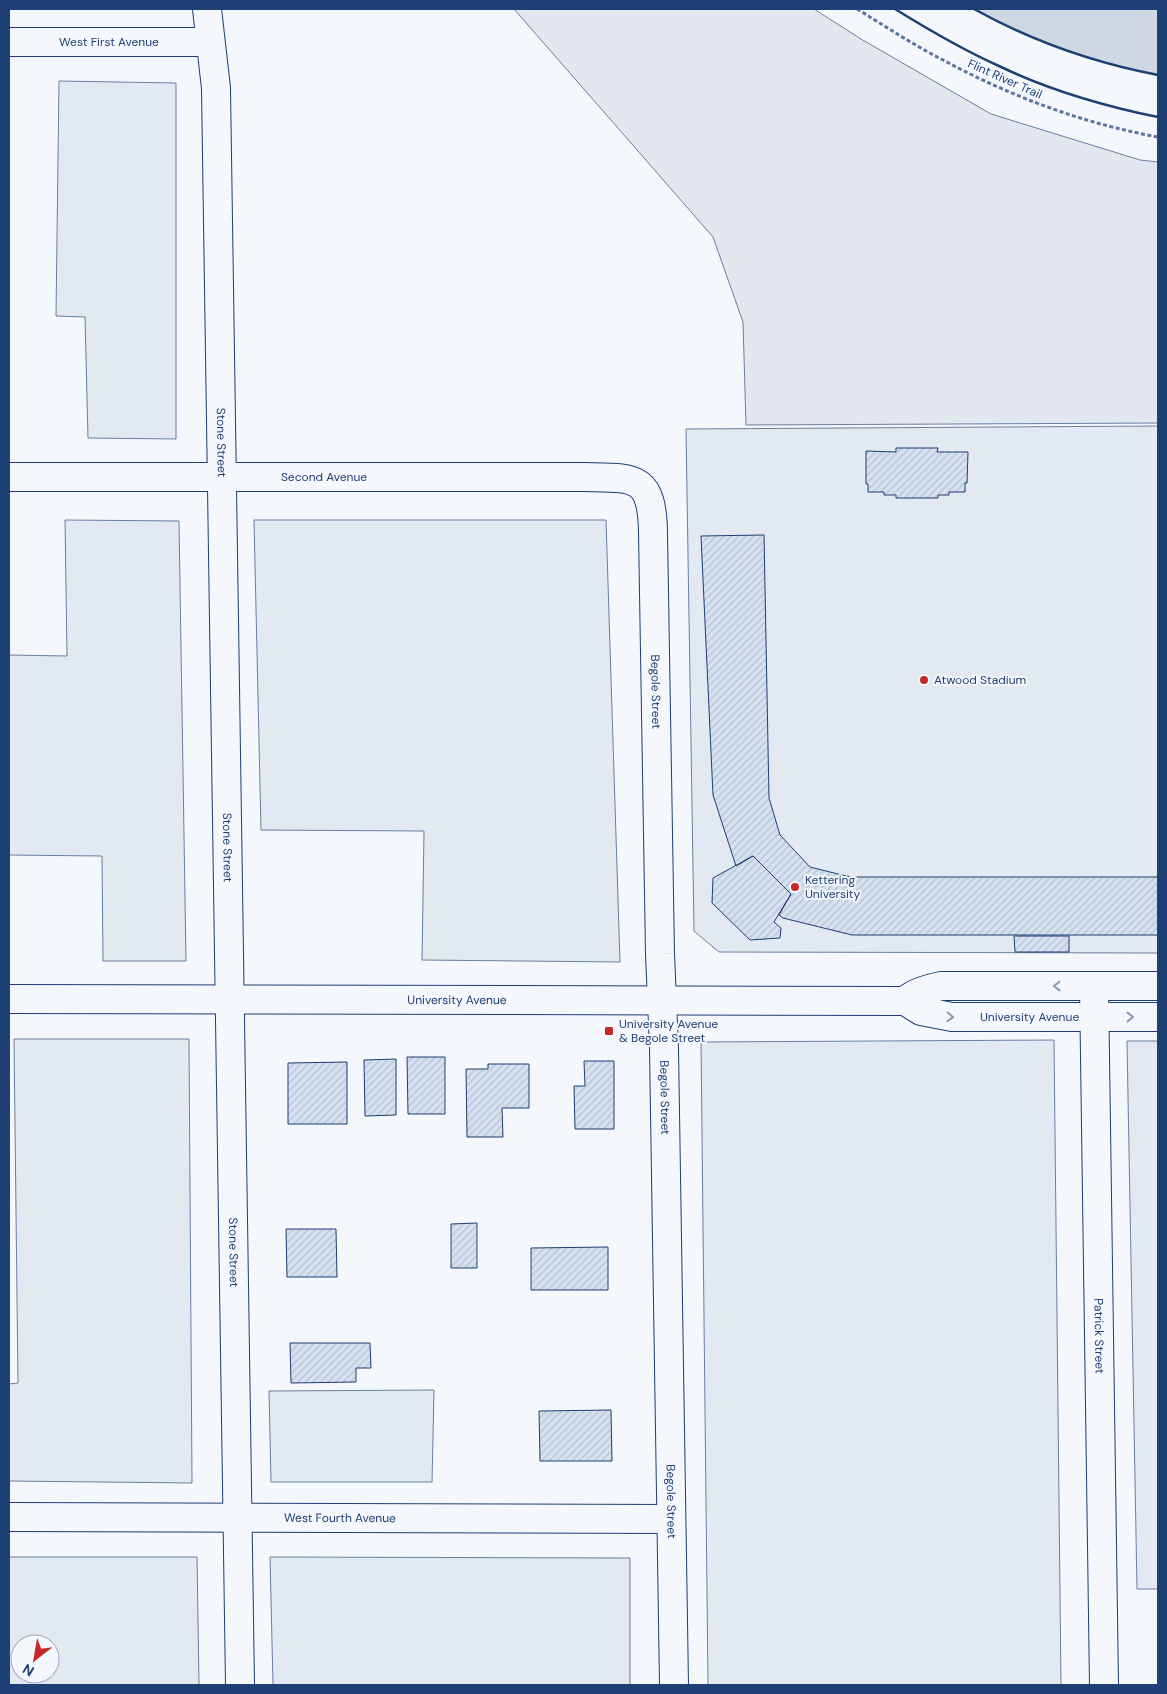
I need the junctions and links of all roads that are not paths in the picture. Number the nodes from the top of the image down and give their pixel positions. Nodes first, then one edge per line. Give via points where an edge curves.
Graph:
1 (206, 9) edge
2 (9, 42) edge
3 (210, 42) junction
4 (222, 476) junction
5 (9, 477) edge
6 (639, 485) joint
7 (1094, 986) junction
8 (1158, 986) edge
9 (9, 999) edge
10 (230, 999) junction
11 (662, 1001) junction
12 (904, 1001) junction
13 (1094, 1017) junction
14 (1158, 1017) edge
15 (9, 1517) edge
16 (237, 1518) junction
17 (671, 1519) junction
18 (240, 1685) edge
19 (674, 1685) edge
20 (1104, 1685) edge

1 - 3 street, Stone Street
2 - 3 street, West First Avenue
3 - 4 street, Stone Street via 216,88
4 - 5 street, Second Avenue
4 - 6 street, Second Avenue via 584,477 623,478
4 - 10 street, Stone Street
6 - 11 street, Begole Street via 649,498 653,520
7 - 8 street, University Avenue
7 -> 12 street, University Avenue via 941,986 922,991
7 - 13 street, Patrick Street
9 - 10 street, University Avenue
10 - 11 street, University Avenue
10 - 16 street, Stone Street
11 - 12 street, University Avenue
11 - 17 street, Begole Street
12 -> 13 street, University Avenue via 921,1011 952,1017
13 -> 14 street, University Avenue
13 - 20 street, Patrick Street
15 - 16 street, West Fourth Avenue
16 - 17 street, West Fourth Avenue
16 - 18 street, Stone Street
17 - 19 street, Begole Street

